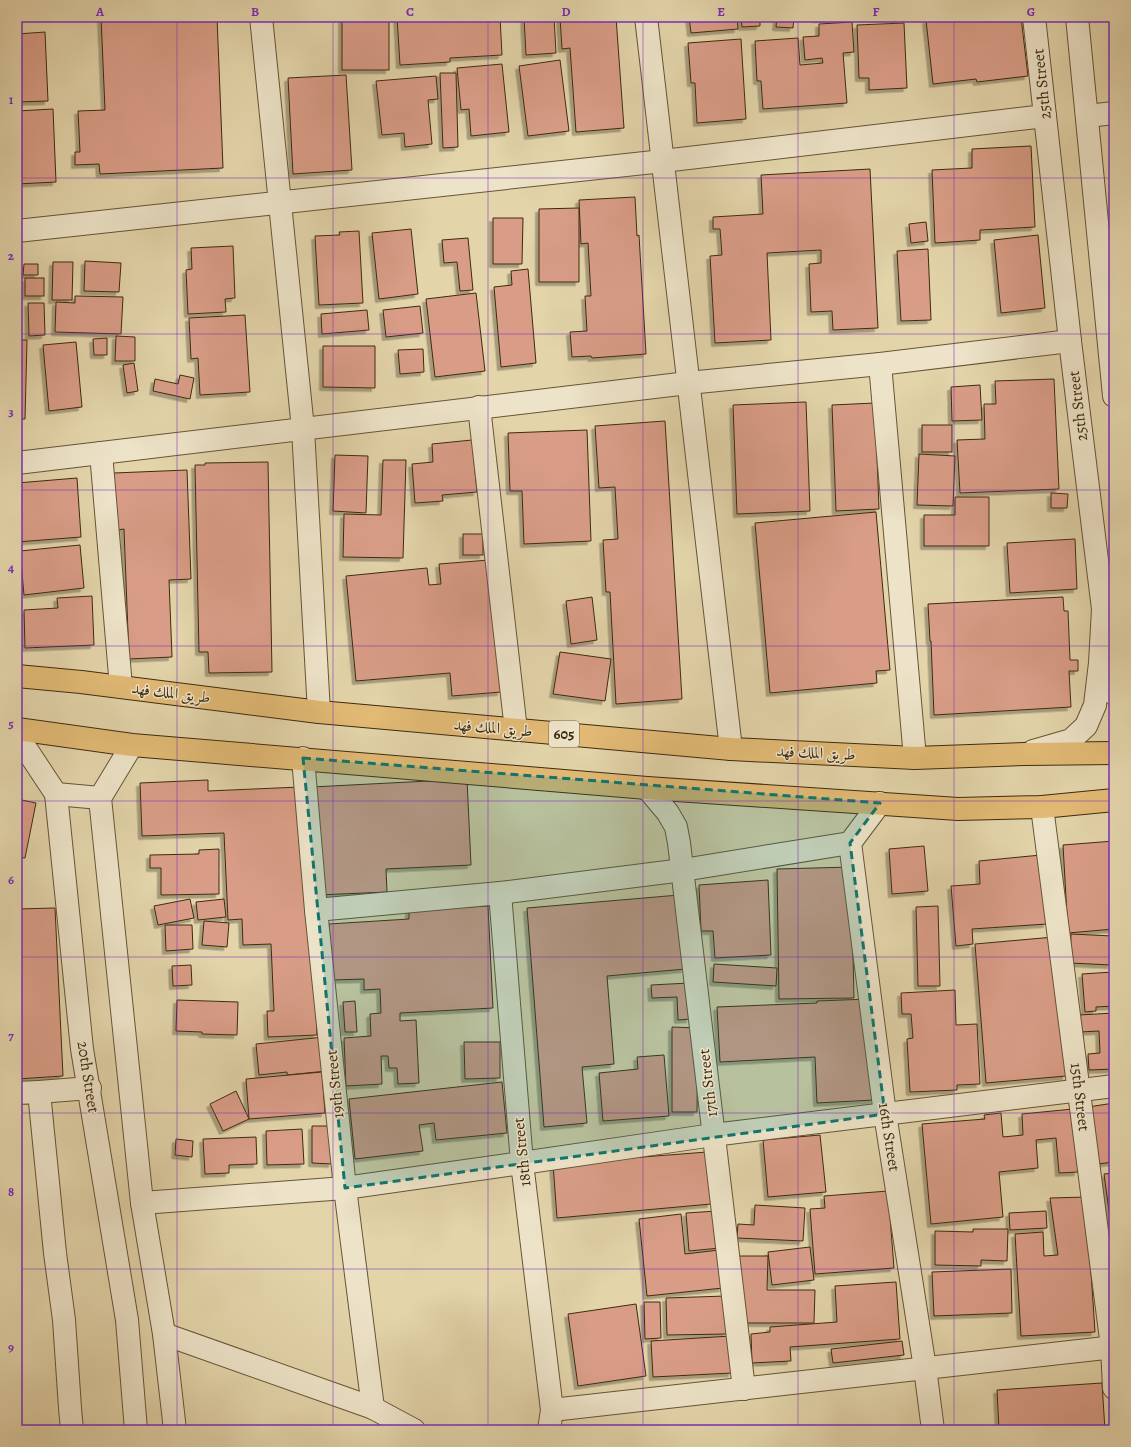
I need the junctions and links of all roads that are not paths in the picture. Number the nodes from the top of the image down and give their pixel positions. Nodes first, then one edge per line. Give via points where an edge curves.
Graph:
1 (261, 17) edge
2 (646, 17) edge
3 (1034, 17) edge
4 (1077, 17) edge
5 (1114, 113) edge
6 (1045, 116) junction
7 (1087, 116) junction
8 (663, 161) junction
9 (280, 203) junction
10 (17, 231) edge
11 (1111, 334) edge
12 (1070, 341) junction
13 (880, 364) junction
14 (688, 383) junction
15 (1114, 396) edge
16 (480, 407) junction
17 (302, 428) junction
18 (101, 453) junction
19 (17, 463) edge
20 (1102, 609) junction
21 (17, 676) edge
22 (121, 687) junction
23 (1114, 694) edge
24 (319, 712) junction
25 (17, 729) edge
26 (516, 730) junction
27 (17, 735) edge
28 (132, 745) junction
29 (731, 749) junction
30 (1114, 753) edge
31 (1026, 754) junction
32 (303, 758) junction
33 (915, 758) junction
34 (647, 788) junction
35 (56, 794) junction
36 (100, 798) junction
37 (1114, 800) edge
38 (880, 803) junction
39 (1042, 806) junction
40 (850, 843) junction
41 (683, 870) junction
42 (500, 893) junction
43 (316, 910) junction
44 (1114, 1086) edge
45 (90, 1088) junction
46 (1079, 1090) junction
47 (39, 1092) junction
48 (17, 1093) edge
49 (885, 1114) junction
50 (714, 1135) junction
51 (522, 1163) junction
52 (345, 1188) junction
53 (142, 1203) junction
54 (164, 1334) junction
55 (1113, 1347) edge
56 (925, 1368) junction
57 (1114, 1388) edge
58 (744, 1389) junction
59 (373, 1408) junction
60 (551, 1420) edge
61 (72, 1430) edge
62 (136, 1430) edge
63 (176, 1430) edge
64 (414, 1430) edge
65 (933, 1430) edge

1 - 9 street
2 - 8 street
3 - 6 street, 25th Street
4 - 7 street
5 - 7 street
6 - 8 street
6 - 12 street, 25th Street
7 - 11 street
8 - 9 street
8 - 14 street
9 - 10 street
9 - 17 street
11 - 15 street
12 - 13 street
12 - 20 street, 25th Street
13 - 14 street
13 - 33 street
14 - 16 street
14 - 29 street
16 - 17 street
16 - 26 street
17 - 18 street
17 - 24 street
18 - 19 street
18 - 22 street
20 - 23 street via 1106,687
20 - 31 street, 25th Street via 1096,698 1086,726 1071,740
21 - 22 highway, طريق الملك فهد / 605
22 - 24 highway, طريق الملك فهد / 605
24 - 26 highway, طريق الملك فهد / 605
25 - 28 highway
26 - 29 highway, طريق الملك فهد / 605
27 - 35 street, 20th Street
28 - 32 highway
28 - 36 street
29 - 33 highway, طريق الملك فهد / 605
30 - 31 highway, طريق الملك فهد / 605
31 - 33 highway, طريق الملك فهد / 605
32 - 34 highway
32 - 43 street, 19th Street
34 - 38 highway
34 - 41 street, 17th Street via 676,826
35 - 36 street
35 - 45 street, 20th Street via 82,1049
36 - 53 street
37 - 39 highway
38 - 39 highway via 958,809
38 - 40 street
39 - 46 street, 15th Street
40 - 41 street
40 - 49 street, 16th Street
41 - 42 street
41 - 50 street, 17th Street
42 - 43 street
42 - 51 street, 18th Street
43 - 52 street, 19th Street
44 - 46 street
45 - 47 street
45 - 62 street, 20th Street via 127,1320
46 - 49 street
46 - 55 street, 15th Street
47 - 48 street
47 - 61 street via 64,1320
49 - 50 street
49 - 56 street, 16th Street
50 - 51 street
50 - 58 street, 17th Street
51 - 52 street
51 - 60 street, 18th Street
52 - 53 street
52 - 59 street, 19th Street
53 - 54 street
54 - 59 street
54 - 63 street
55 - 56 street
55 - 57 street, 15th Street
56 - 58 street
56 - 65 street, 16th Street
58 - 60 street
59 - 64 street

